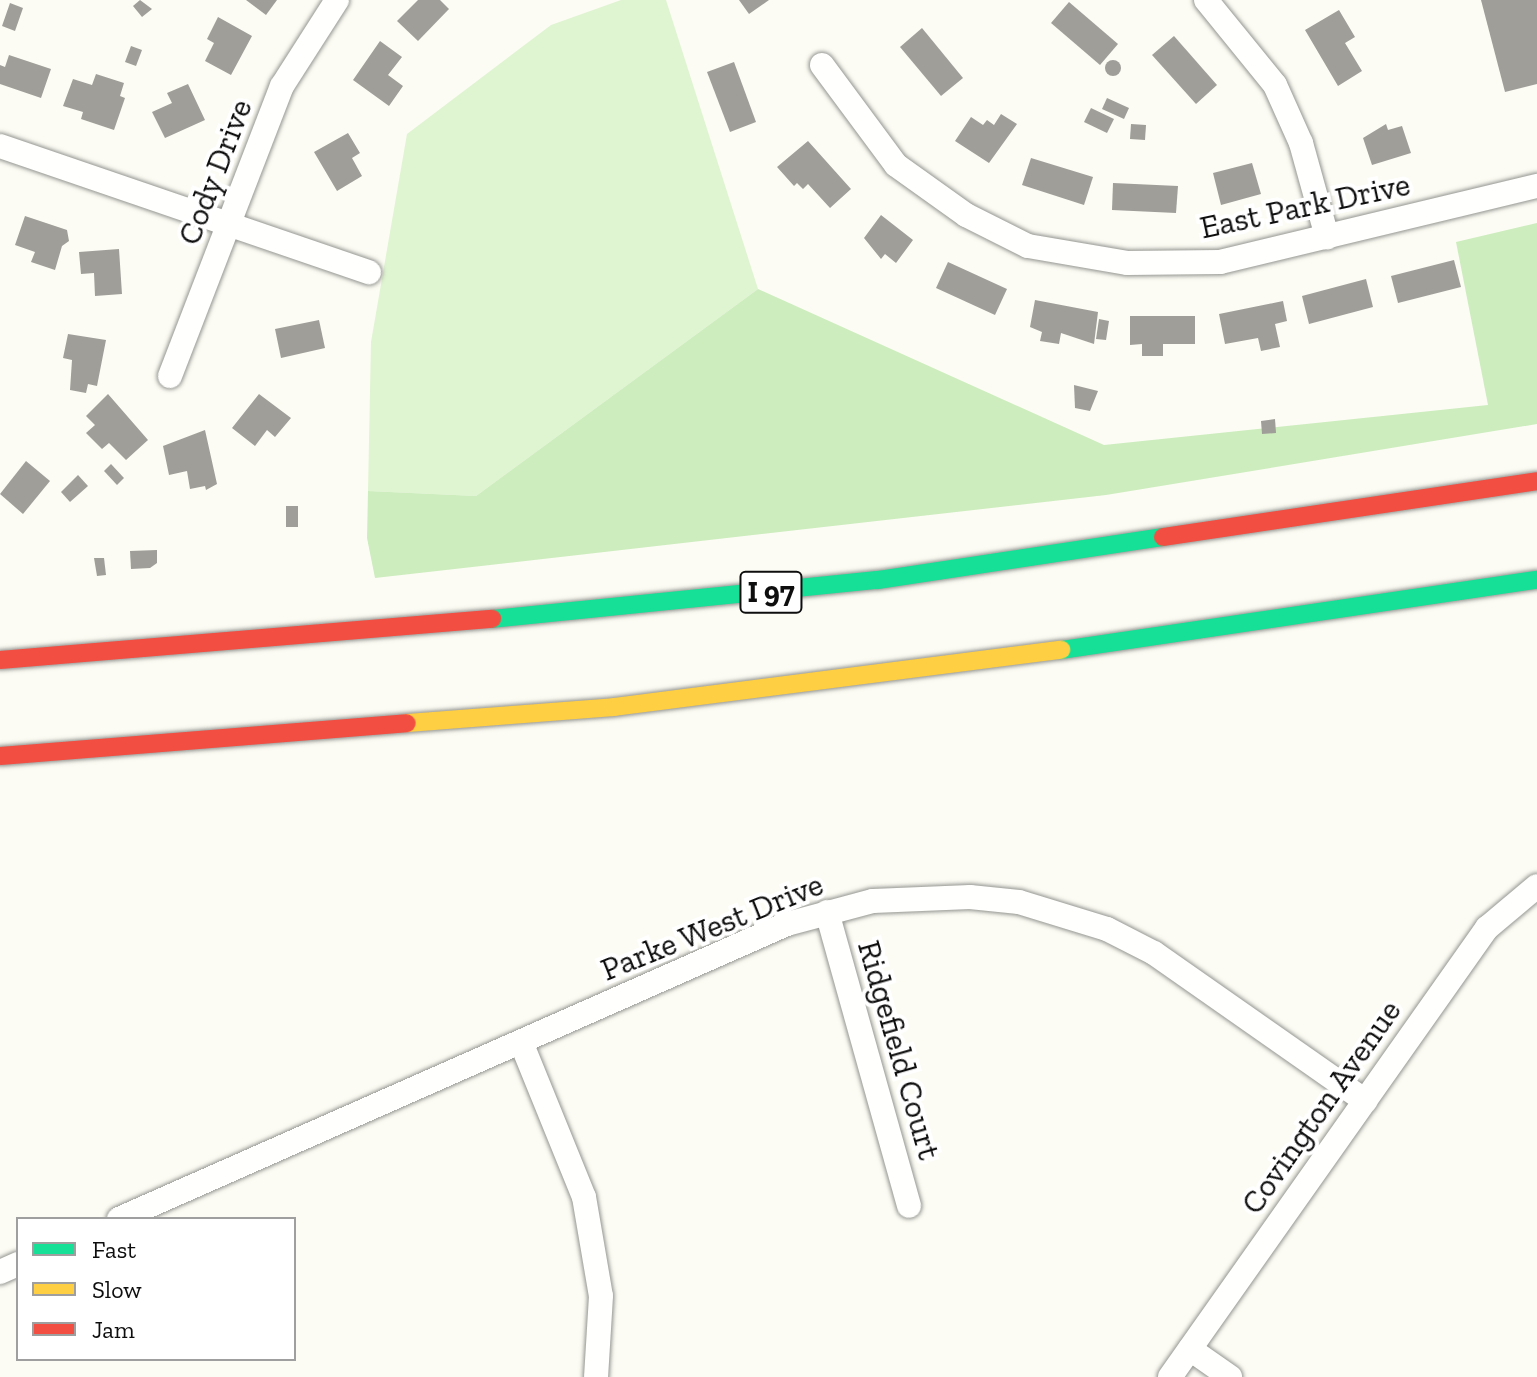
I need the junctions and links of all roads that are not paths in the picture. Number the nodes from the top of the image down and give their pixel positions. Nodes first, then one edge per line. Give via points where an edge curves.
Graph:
1 (337, 0) edge
2 (1206, 0) edge
3 (822, 65) dead end
4 (0, 146) edge
5 (1537, 186) edge
6 (230, 226) junction
7 (1327, 237) junction
8 (369, 272) dead end
9 (170, 376) dead end
10 (1537, 481) edge
11 (1537, 580) edge
12 (0, 660) edge
13 (0, 756) edge
14 (1537, 886) edge
15 (827, 912) junction
16 (521, 1042) junction
17 (1365, 1101) junction
18 (909, 1206) dead end
19 (124, 1217) edge
20 (1190, 1349) junction
21 (596, 1377) edge
22 (1170, 1377) edge
23 (1230, 1377) edge

1 - 6 street, Cody Drive via 282,86
2 - 7 street via 1275,85 1301,143
3 - 7 street, East Park Drive via 896,165 966,215 1028,246 1127,263 1220,262
4 - 6 street
5 - 7 street, East Park Drive
6 - 8 street
6 - 9 street, Cody Drive
10 - 12 highway, I 97 via 878,580 377,632
11 - 13 highway via 905,673 660,702 321,734
14 - 17 street, Covington Avenue via 1487,928
15 - 16 street, Parke West Drive via 774,930
15 - 17 street, Parke West Drive via 873,901 970,897 1063,913 1154,953
15 - 18 street, Ridgefield Court
16 - 19 street, Parke West Drive
16 - 21 street via 568,1149 587,1210 601,1296
17 - 20 street, Covington Avenue
20 - 22 street, Covington Avenue
20 - 23 street

